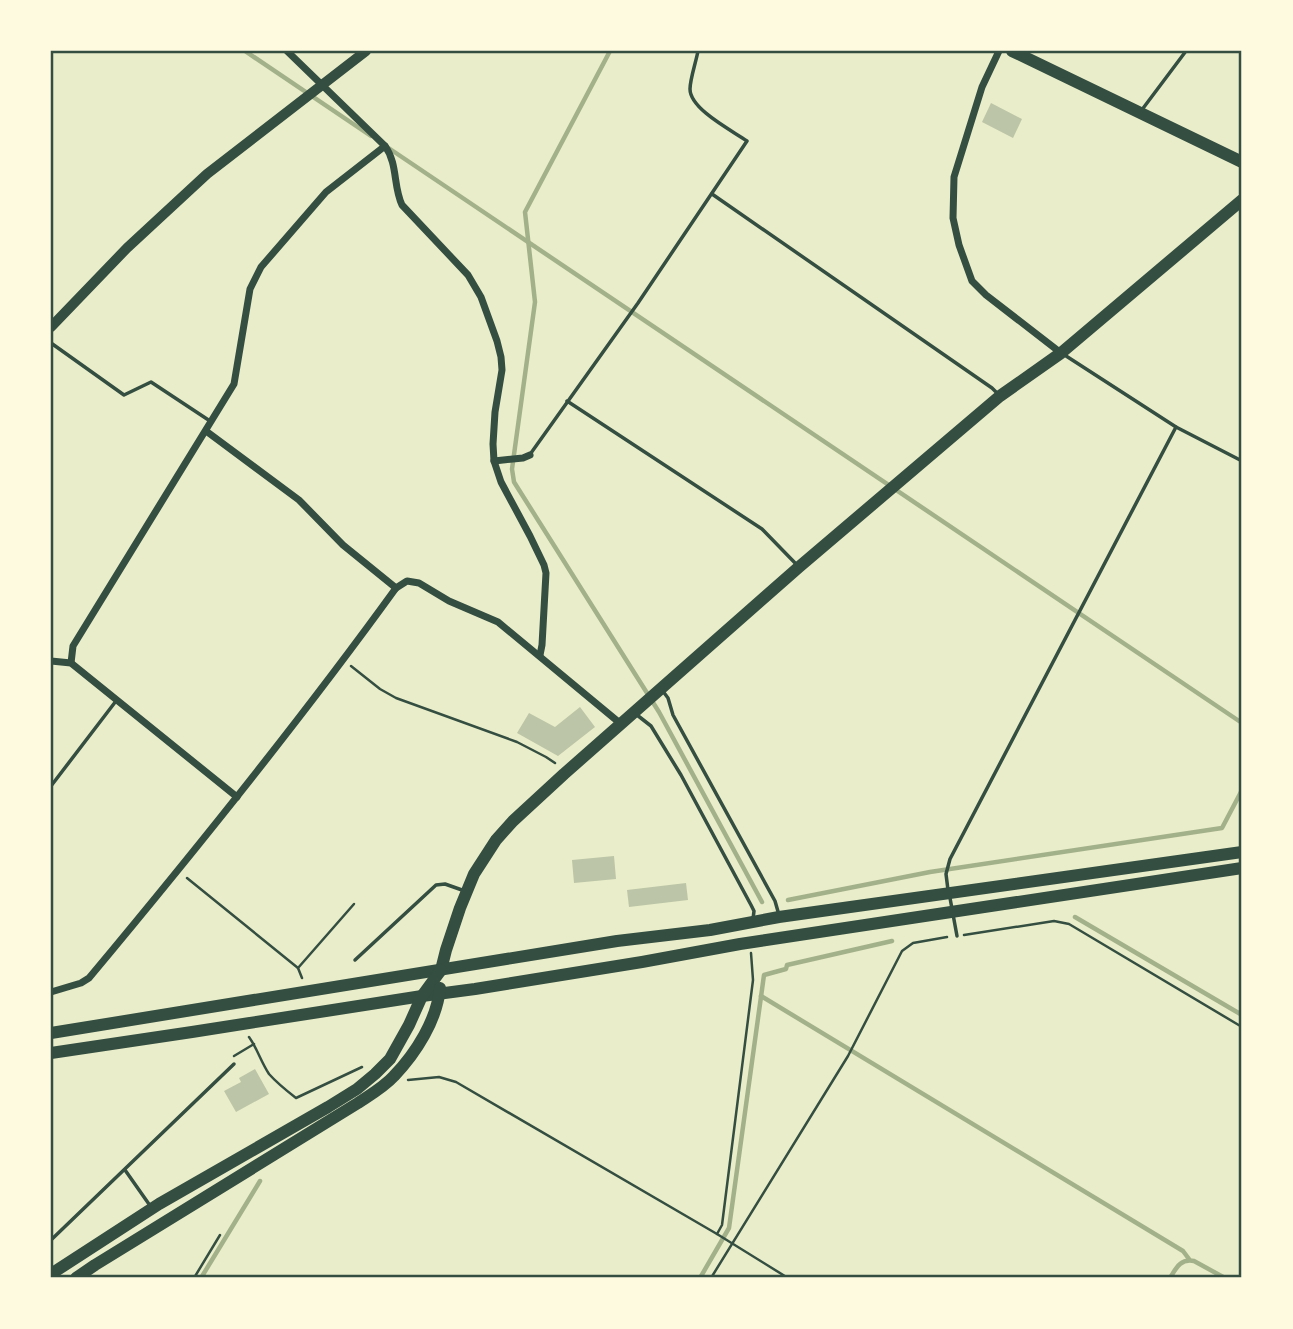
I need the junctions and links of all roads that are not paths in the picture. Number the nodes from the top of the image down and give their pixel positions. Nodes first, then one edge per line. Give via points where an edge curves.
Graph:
1 (287, 51) edge
2 (366, 51) edge
3 (698, 51) edge
4 (999, 51) edge
5 (1012, 51) edge
6 (1186, 51) edge
7 (322, 86) junction
8 (1140, 113) junction
9 (385, 146) junction
10 (1242, 162) edge
11 (712, 194) junction
12 (1242, 200) edge
13 (51, 327) edge
14 (51, 343) edge
15 (1061, 353) junction
16 (1000, 396) junction
17 (567, 401) junction
18 (212, 422) junction
19 (1176, 427) junction
20 (206, 431) junction
21 (526, 456) joint
22 (494, 461) junction
23 (1242, 461) edge
24 (799, 567) junction
25 (396, 588) junction
26 (540, 655) junction
27 (51, 661) edge
28 (71, 663) junction
29 (660, 690) junction
30 (117, 699) junction
31 (639, 709) junction
32 (621, 724) junction
33 (51, 786) edge
34 (237, 797) junction
35 (1242, 852) edge
36 (1242, 868) edge
37 (466, 892) junction
38 (949, 894) junction
39 (953, 912) junction
40 (779, 917) junction
41 (753, 921) junction
42 (957, 936) road end
43 (355, 960) dead end
44 (441, 970) junction
45 (51, 992) edge
46 (439, 993) junction
47 (422, 996) junction
48 (51, 1033) edge
49 (51, 1053) edge
50 (234, 1064) dead end
51 (125, 1170) junction
52 (152, 1208) junction
53 (51, 1240) edge
54 (51, 1274) edge
55 (76, 1278) edge

1 - 7 street
2 - 7 street
3 - 11 lane via 690,90 693,102 747,141
4 - 15 street via 982,87 954,177 959,244 972,281
5 - 8 main road
6 - 8 lane
7 - 9 street
7 - 13 street via 207,174
8 - 10 main road
9 - 18 street via 326,192 261,267 250,289 234,384
9 - 22 street via 391,154 402,205 477,287 491,324 502,370
11 - 16 lane
11 - 17 lane
12 - 15 main road
14 - 18 lane via 124,395 151,382
15 - 16 main road
15 - 19 lane
16 - 24 main road
17 - 21 lane
17 - 24 lane via 762,529
18 - 20 street
19 - 23 lane
19 - 38 lane via 950,859 946,874
20 - 25 street via 299,500
20 - 28 street via 73,646
21 - 22 street
22 - 26 street via 546,573
24 - 29 main road
25 - 26 street via 407,581 419,583 498,622
25 - 34 street
26 - 32 street
27 - 28 street
28 - 30 street
29 - 31 main road
29 - 40 lane via 775,901
30 - 33 lane
30 - 34 street
31 - 32 main road
31 - 41 lane via 681,775 751,905
32 - 37 main road via 513,821 483,859
34 - 45 street via 89,978
35 - 38 main road
36 - 39 main road
37 - 43 lane via 436,885
37 - 44 main road
38 - 39 lane
38 - 40 main road
39 - 42 lane
39 - 46 main road
40 - 41 main road
41 - 44 main road
44 - 46 main road
44 - 47 main road
44 - 48 main road
46 - 47 main road
46 - 55 main road via 422,1040 393,1077
47 - 49 main road
47 - 52 main road via 398,1046 375,1074 328,1107
50 - 51 lane
51 - 52 lane
51 - 53 lane
52 - 54 main road

